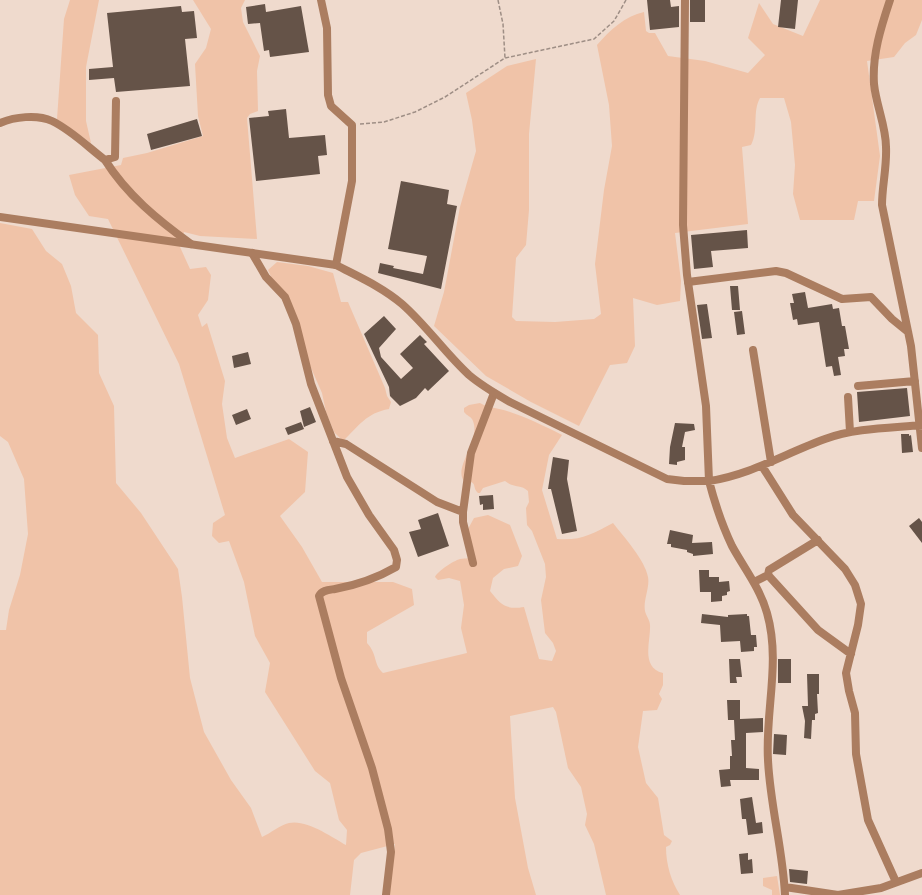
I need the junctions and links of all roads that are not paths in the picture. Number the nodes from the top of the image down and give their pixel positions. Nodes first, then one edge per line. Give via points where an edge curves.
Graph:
1 (320, 0) edge
2 (685, 0) edge
3 (890, 0) edge
4 (116, 101) dead end
5 (0, 123) edge
6 (105, 160) junction
7 (0, 217) edge
8 (191, 244) junction
9 (252, 253) junction
10 (336, 265) junction
11 (688, 282) junction
12 (908, 332) junction
13 (753, 350) dead end
14 (915, 380) junction
15 (858, 386) dead end
16 (494, 394) junction
17 (848, 397) dead end
18 (921, 425) edge
19 (850, 432) junction
20 (333, 441) junction
21 (922, 448) edge
22 (771, 462) junction
23 (762, 466) junction
24 (709, 481) junction
25 (463, 512) junction
26 (818, 540) junction
27 (473, 563) dead end
28 (768, 575) junction
29 (754, 582) junction
30 (851, 654) junction
31 (922, 873) edge
32 (896, 882) junction
33 (785, 891) edge
34 (386, 895) edge

1 - 10 street via 327,28 328,95 331,106 352,125 352,181
2 - 11 street via 683,225
3 - 12 street via 880,31 874,64 874,85 886,148 882,205
4 - 6 street via 115,156
5 - 6 street via 9,119 34,117 51,120
6 - 8 street via 117,179 138,202
7 - 8 street
8 - 9 street
9 - 10 street
9 - 20 street via 266,277 285,297 298,331 311,384
10 - 16 street via 380,287 402,304 469,375
11 - 12 street via 776,271 786,273 842,299 871,297
11 - 24 street via 706,406
12 - 14 street
13 - 22 street
14 - 15 street
14 - 18 street
16 - 24 street via 667,479 684,482
16 - 25 street via 471,453
17 - 19 street
18 - 19 street
18 - 21 street
19 - 22 street via 825,438
20 - 25 street via 346,444 437,502
20 - 34 street via 347,477 369,515 394,550 397,560 396,567 381,576 326,590 319,596 341,678 372,768 388,829 391,852
22 - 23 street
23 - 24 street via 724,479
23 - 26 street via 793,515
24 - 29 street via 716,508 732,546
25 - 27 street
26 - 28 street via 769,570
26 - 30 street via 845,569 855,585 861,604
28 - 29 street
28 - 30 street via 818,630
29 - 33 street via 767,612 773,637 768,760
30 - 32 street via 846,673 855,713 856,754 868,820
31 - 32 street
32 - 33 street via 881,888 838,895

